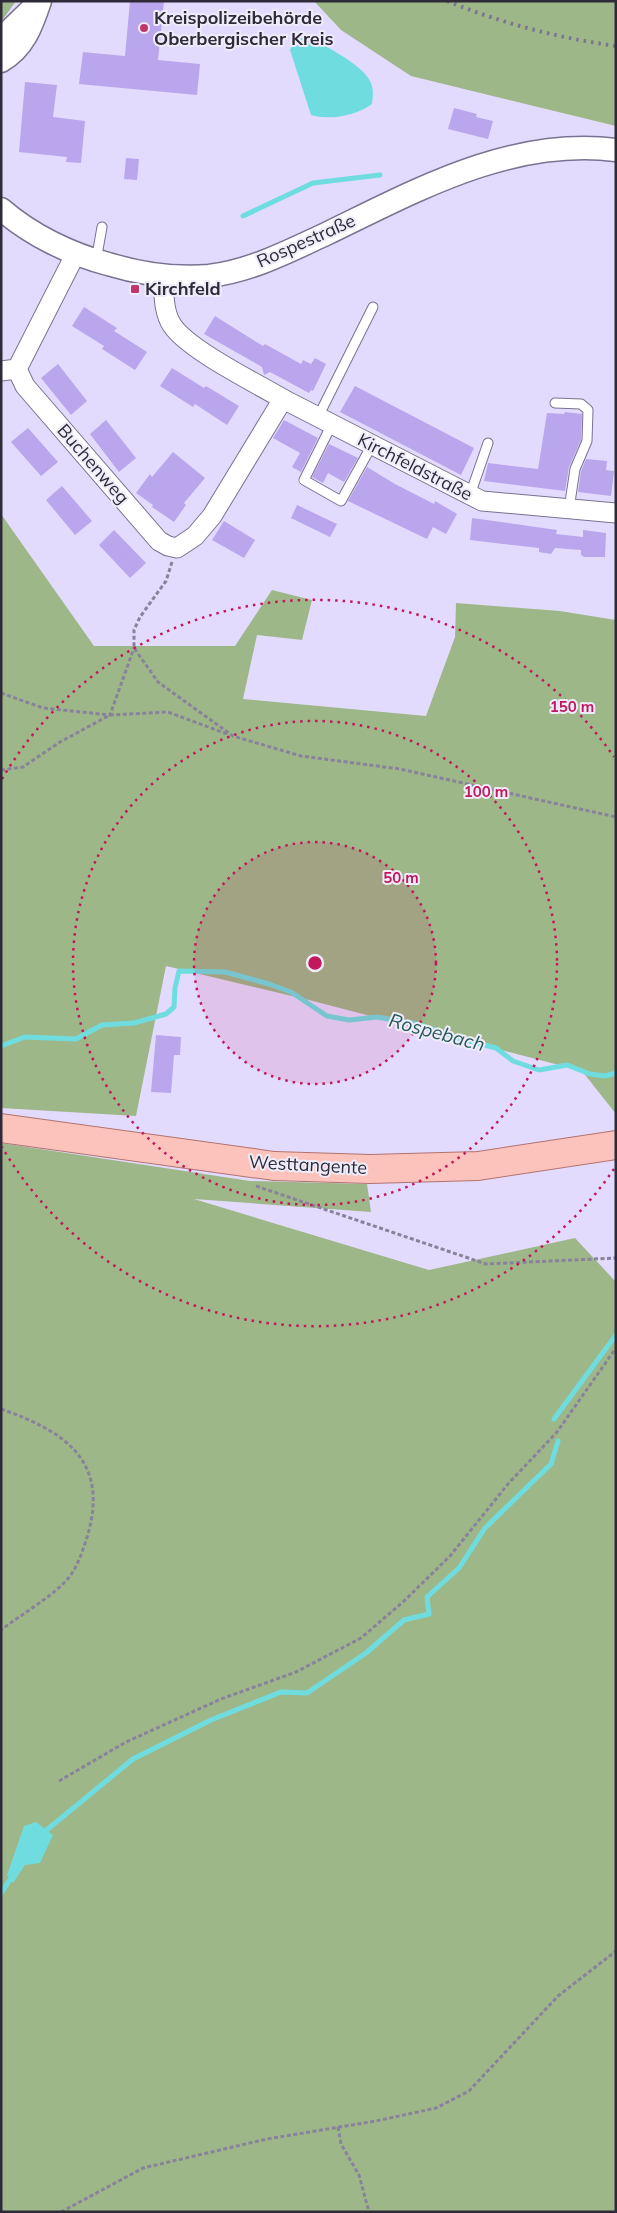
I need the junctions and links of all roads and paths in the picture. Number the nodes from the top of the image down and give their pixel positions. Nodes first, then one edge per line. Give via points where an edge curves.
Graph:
1 (40, 2) edge
2 (1, 40) edge
3 (1, 61) edge
4 (616, 150) edge
5 (1, 209) edge
6 (102, 227) dead end
7 (86, 257) junction
8 (163, 276) junction
9 (373, 307) dead end
10 (9, 370) edge
11 (283, 399) junction
12 (555, 403) dead end
13 (325, 421) junction
14 (488, 443) dead end
15 (372, 445) junction
16 (470, 495) junction
17 (569, 509) junction
18 (616, 513) edge
19 (177, 548) junction
20 (134, 648) junction
21 (1, 693) edge
22 (110, 715) junction
23 (233, 736) junction
24 (1, 770) edge
25 (616, 817) edge
26 (1, 1128) edge
27 (616, 1145) edge
28 (251, 1163) junction
29 (616, 1258) edge
30 (616, 1348) edge
31 (1, 1410) edge
32 (1, 1630) edge
33 (60, 1781) dead end
34 (616, 1951) edge
35 (338, 2127) junction
36 (61, 2212) edge
37 (369, 2212) edge

1 - 2 street
1 - 3 street via 32,27 19,46
4 - 8 street, Rospestraße via 590,147 539,150 487,162 440,179 267,262 210,276
5 - 7 street, Rospestraße via 20,226
6 - 7 lane
7 - 8 street, Rospestraße
7 - 10 street, Buchenweg
8 - 11 street, Kirchfeldstraße via 171,324 186,341
9 - 13 lane
10 - 19 street, Buchenweg via 159,541
11 - 13 street, Kirchfeldstraße
11 - 19 street via 212,516 195,536
12 - 17 lane via 581,404 588,410 587,441 575,469
13 - 15 street, Kirchfeldstraße
13 - 15 lane via 304,480 342,501
14 - 16 lane
15 - 16 street, Kirchfeldstraße
16 - 17 street, Kirchfeldstraße via 482,502
17 - 18 street, Kirchfeldstraße
19 - 20 path via 166,581 134,630
20 - 22 path
20 - 23 path via 158,682
21 - 22 path via 43,708
22 - 23 path via 168,712
22 - 24 path via 23,767
23 - 25 path via 301,756 400,769
26 - 28 main road, Westtangente
27 - 28 main road, Westtangente via 478,1166 370,1169
28 - 29 path via 250,1181 259,1188 486,1264
30 - 33 path via 557,1432 508,1484 450,1556 404,1602 361,1638 296,1672 221,1699 126,1742
31 - 32 path via 42,1426 72,1446 82,1458 94,1485 92,1519 82,1554 66,1581
34 - 35 path via 558,1996 470,2091 436,2108
35 - 36 path via 267,2139 143,2168
35 - 37 path via 341,2144 359,2175

